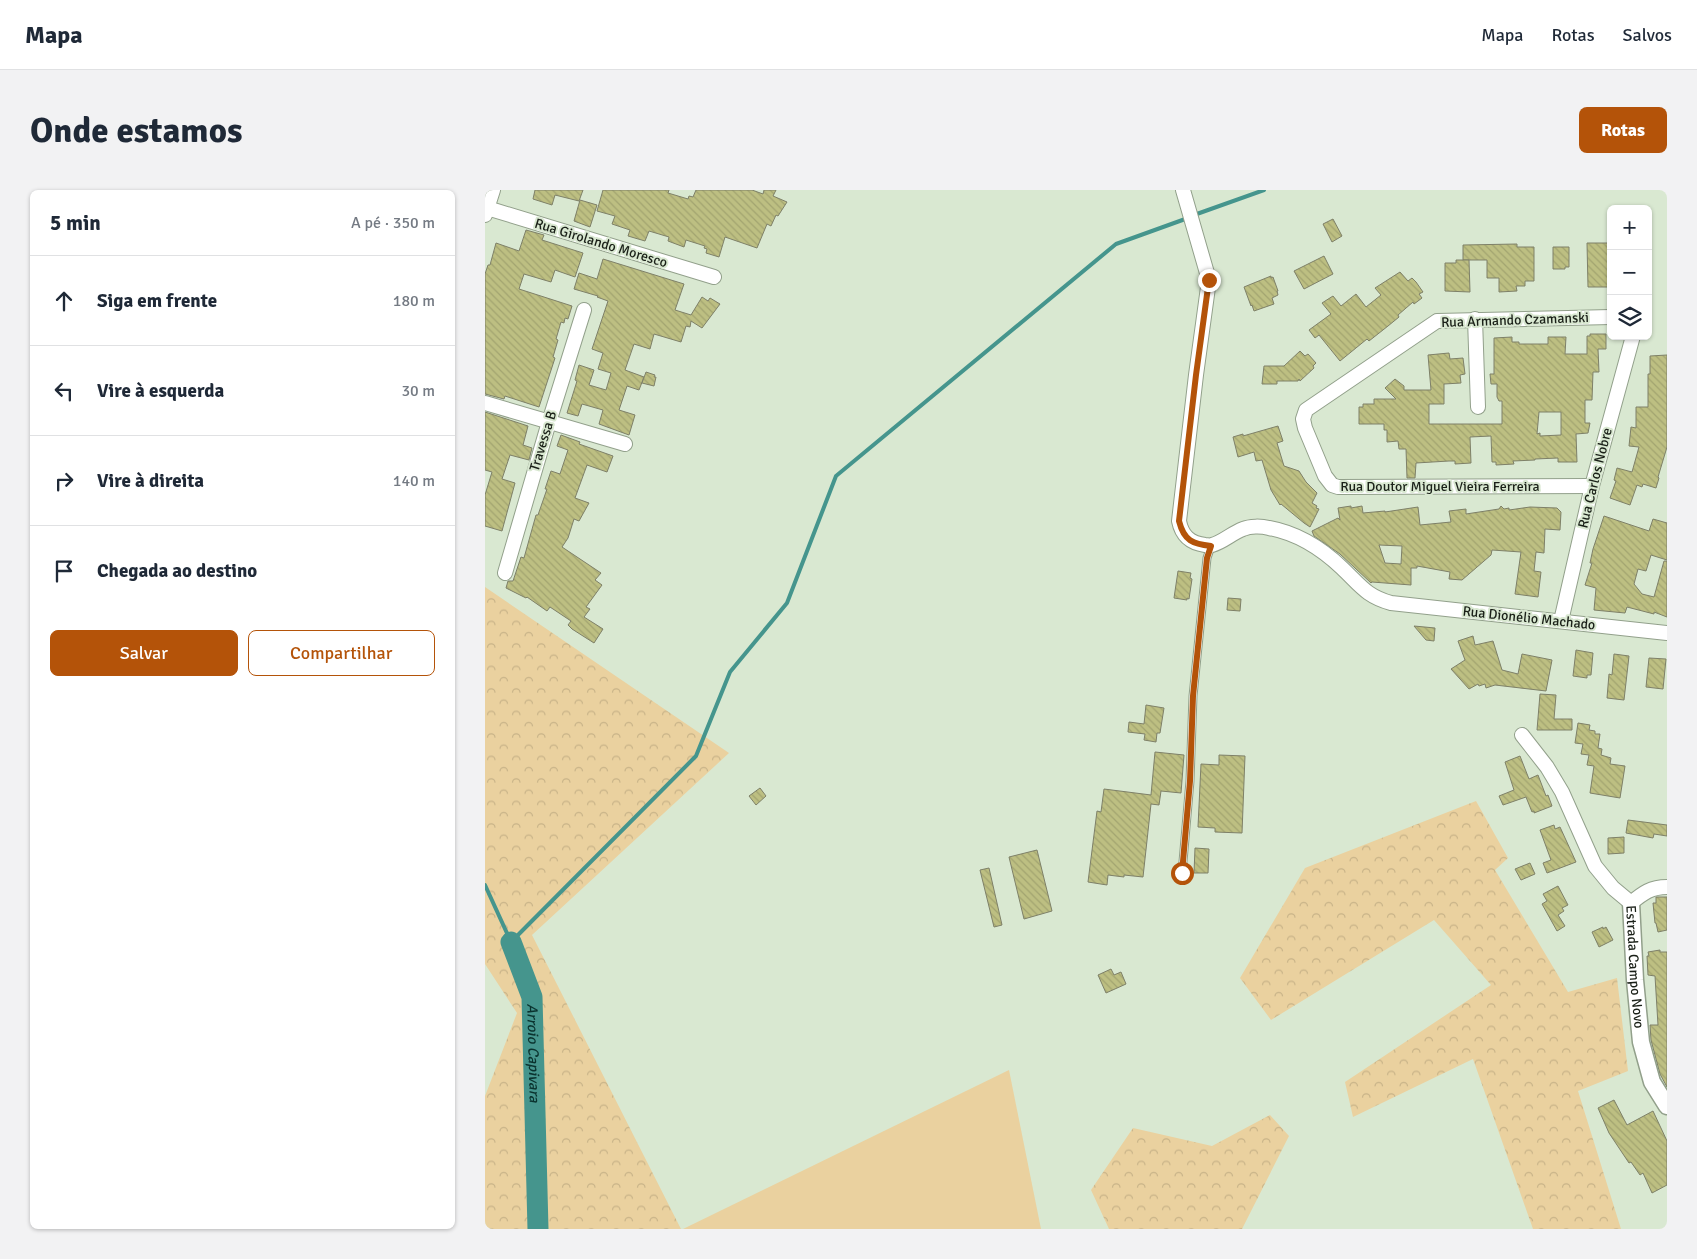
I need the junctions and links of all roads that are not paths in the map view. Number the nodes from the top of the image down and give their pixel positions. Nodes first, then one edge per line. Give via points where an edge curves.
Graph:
1 (493, 190) edge
2 (1183, 190) edge
3 (486, 212) edge
4 (714, 278) dead end
5 (585, 310) dead end
6 (1607, 317) edge
7 (1475, 319) junction
8 (1632, 340) edge
9 (485, 403) edge
10 (1478, 407) dead end
11 (1303, 419) joint
12 (549, 422) junction
13 (625, 444) dead end
14 (1592, 486) junction
15 (1211, 546) junction
16 (505, 573) dead end
17 (1561, 621) junction
18 (1667, 633) edge
19 (1522, 735) dead end
20 (1182, 873) dead end
21 (1667, 887) edge
22 (1631, 903) junction
23 (1667, 1106) edge

1 - 3 street
2 - 15 street via 1209,280 1179,521 1189,541
3 - 4 street, Rua Girolando Moresco
5 - 12 street, Travessa B
6 - 7 street, Rua Armando Czamanski
7 - 10 street
7 - 11 street, Rua Armando Czamanski via 1437,321 1306,410
8 - 14 street, Rua Carlos Nobre
9 - 12 street
11 - 14 street, Rua Doutor Miguel Vieira Ferreira via 1325,476 1338,487
12 - 13 street
12 - 16 street, Travessa B
14 - 17 street, Rua Carlos Nobre
15 - 17 street, Rua Dionélio Machado via 1244,528 1263,526 1307,542 1328,556 1377,600
15 - 20 lane via 1207,558 1193,696
17 - 18 street, Rua Dionélio Machado
19 - 22 street, Estrada Campo Novo via 1562,792 1595,866
21 - 22 street via 1655,887
22 - 23 street, Estrada Campo Novo via 1641,1042 1652,1082

